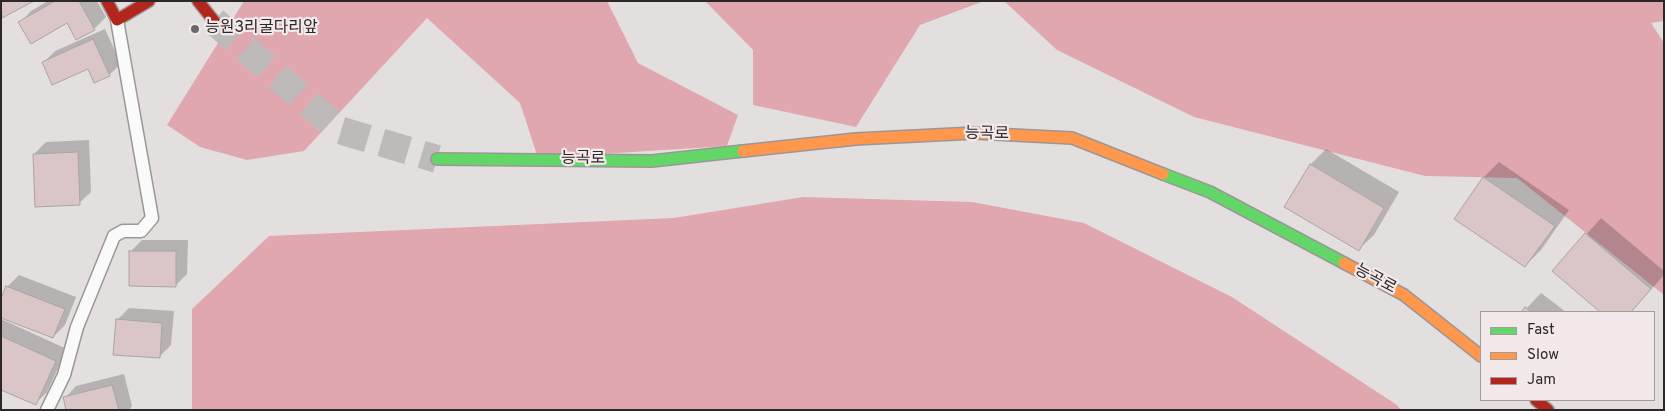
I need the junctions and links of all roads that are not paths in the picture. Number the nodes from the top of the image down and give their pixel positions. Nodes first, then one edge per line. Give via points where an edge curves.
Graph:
1 (107, 1) edge
2 (149, 1) edge
3 (198, 1) edge
4 (117, 20) junction
5 (214, 22) tunnel mouth
6 (436, 159) tunnel mouth
7 (1480, 355) edge
8 (1537, 401) edge
9 (47, 410) edge
10 (1548, 410) edge

1 - 4 street
2 - 4 street
3 - 5 street
4 - 9 lane via 152,218 141,231 123,231 114,236 77,327 64,375
6 - 7 street, 능곡로 via 652,161 856,139 974,133 1072,138 1219,196 1404,295
8 - 10 street

